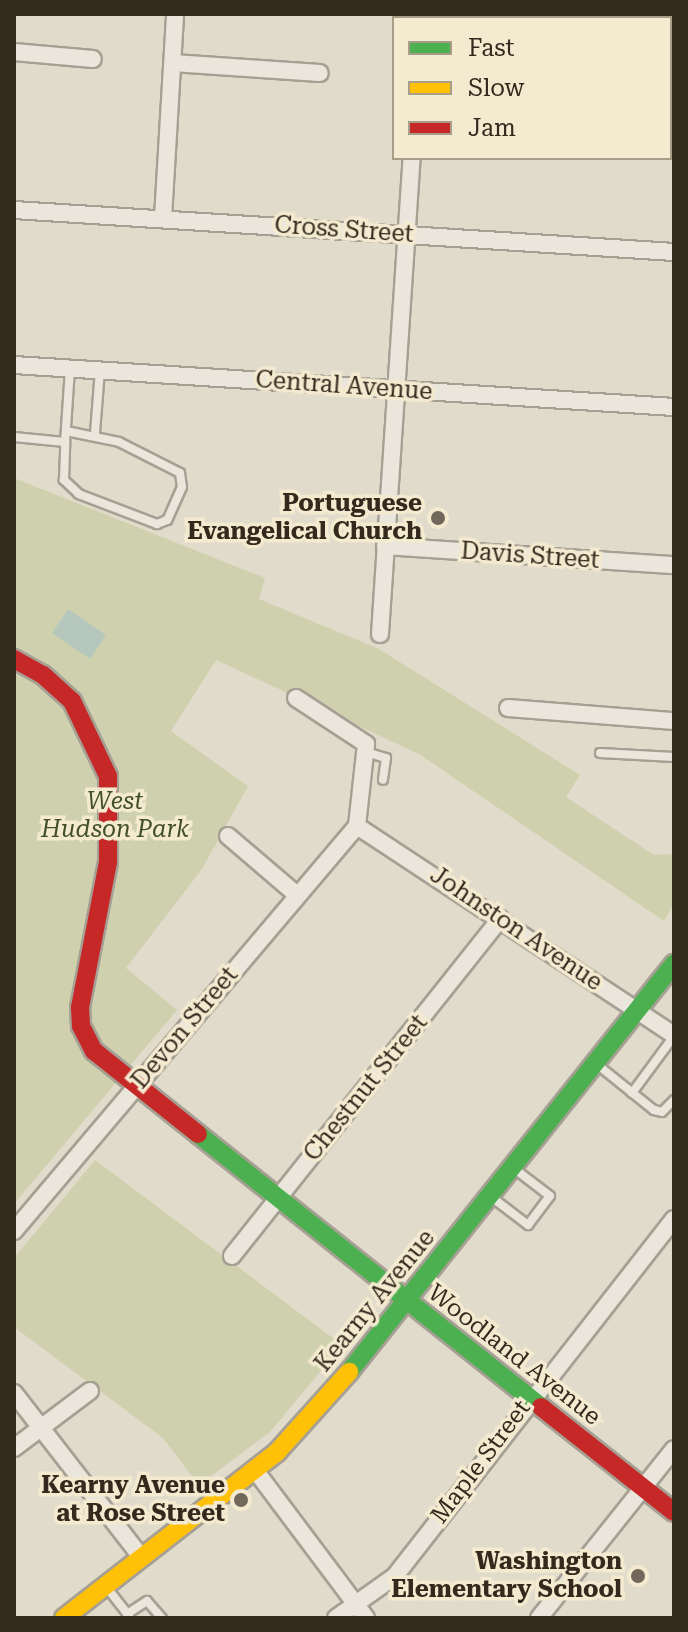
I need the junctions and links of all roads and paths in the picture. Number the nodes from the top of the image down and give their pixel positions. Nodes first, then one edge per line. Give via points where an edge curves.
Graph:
1 (175, 14) edge
2 (14, 52) edge
3 (93, 59) dead end
4 (173, 63) junction
5 (320, 73) dead end
6 (412, 160) edge
7 (14, 210) edge
8 (163, 218) junction
9 (407, 234) junction
10 (674, 252) edge
11 (14, 365) edge
12 (70, 369) junction
13 (100, 370) junction
14 (395, 389) junction
15 (674, 407) edge
16 (66, 431) junction
17 (95, 433) junction
18 (14, 437) edge
19 (65, 442) junction
20 (385, 546) junction
21 (674, 565) edge
22 (380, 634) dead end
23 (14, 659) edge
24 (296, 698) dead end
25 (508, 708) dead end
26 (674, 721) edge
27 (365, 748) junction
28 (600, 753) dead end
29 (674, 757) edge
30 (383, 780) dead end
31 (357, 826) junction
32 (228, 836) dead end
33 (296, 894) junction
34 (500, 919) junction
35 (674, 964) edge
36 (639, 1011) junction
37 (674, 1035) edge
38 (596, 1064) junction
39 (136, 1087) junction
40 (632, 1093) junction
41 (674, 1100) edge
42 (513, 1167) junction
43 (490, 1196) junction
44 (277, 1198) junction
45 (674, 1219) edge
46 (14, 1231) edge
47 (232, 1256) dead end
48 (406, 1301) junction
49 (90, 1391) dead end
50 (14, 1393) edge
51 (529, 1398) junction
52 (41, 1428) junction
53 (14, 1448) edge
54 (674, 1449) edge
55 (255, 1470) junction
56 (643, 1488) junction
57 (674, 1512) edge
58 (141, 1557) junction
59 (105, 1585) junction
60 (355, 1604) junction
61 (129, 1616) edge
62 (64, 1618) edge
63 (162, 1618) edge
64 (336, 1618) edge
65 (366, 1618) edge
66 (539, 1618) edge

1 - 4 street
2 - 3 street
4 - 5 street
4 - 8 street
6 - 9 street
7 - 8 street, Cross Street
8 - 9 street, Cross Street
9 - 10 street, Cross Street
9 - 14 street
11 - 12 street, Central Avenue
12 - 13 street, Central Avenue
12 - 16 lane
13 - 14 street, Central Avenue
13 - 17 lane
14 - 15 street, Central Avenue
14 - 20 street
16 - 17 lane
16 - 19 lane
17 - 19 lane via 180,473 182,487 167,520 157,524 71,487 64,480
18 - 19 lane
20 - 21 street, Davis Street
20 - 22 street
23 - 39 street, Woodland Avenue via 43,675 72,701 104,762 111,792 109,850 80,1016 94,1051
24 - 27 street
25 - 26 street
27 - 30 lane via 386,758
27 - 31 street
28 - 29 lane
31 - 33 street, Devon Street
31 - 34 street, Johnston Avenue
32 - 33 street
33 - 39 street, Devon Street
34 - 36 street, Johnston Avenue
34 - 44 street, Chestnut Street
35 - 36 street, Kearny Avenue
36 - 37 street, Johnston Avenue
36 - 38 street, Kearny Avenue
37 - 40 lane
38 - 40 lane
38 - 42 street, Kearny Avenue
39 - 44 street, Woodland Avenue
39 - 46 street, Devon Street
40 - 41 lane via 662,1112
42 - 43 street, Kearny Avenue
42 - 43 lane via 550,1196 528,1225
43 - 48 street, Kearny Avenue
44 - 47 street, Chestnut Street
44 - 48 street, Woodland Avenue
45 - 51 street, Maple Street
48 - 51 street, Woodland Avenue
48 - 55 street, Kearny Avenue via 319,1410
49 - 52 street
50 - 52 street
51 - 56 street, Woodland Avenue
51 - 60 street, Maple Street via 395,1576
52 - 53 street
52 - 58 street
54 - 56 street
55 - 58 street, Kearny Avenue
55 - 60 street
56 - 57 street, Woodland Avenue
56 - 66 street
58 - 59 street, Kearny Avenue
59 - 61 lane
59 - 62 street, Kearny Avenue
60 - 64 street, Maple Street
60 - 65 street
61 - 63 lane via 147,1601

